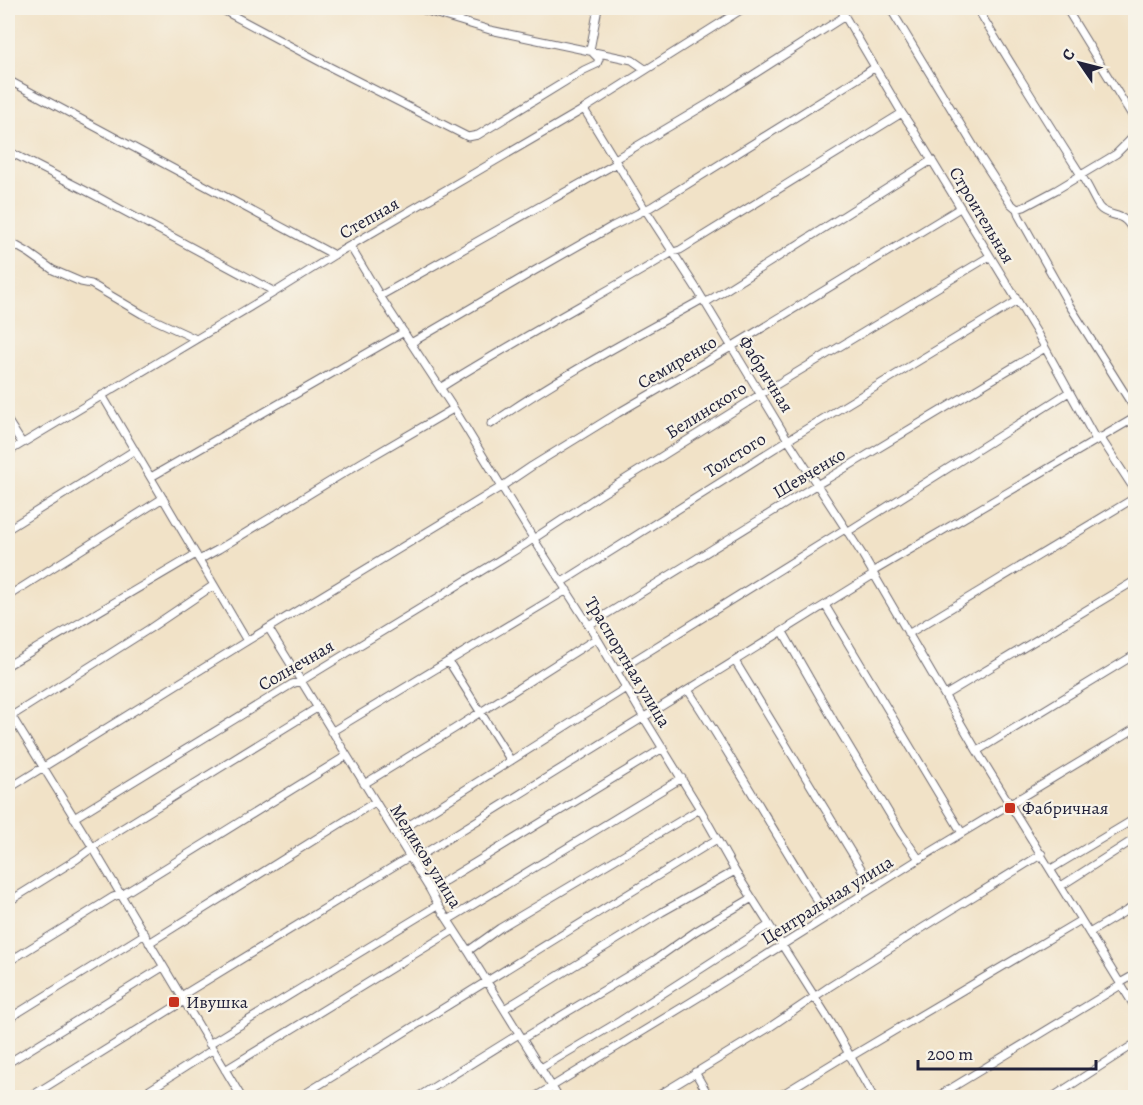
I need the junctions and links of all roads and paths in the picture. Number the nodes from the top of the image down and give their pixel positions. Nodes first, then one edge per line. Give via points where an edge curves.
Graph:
1 (219, 8) edge
2 (417, 8) edge
3 (598, 8) edge
4 (744, 8) edge
5 (840, 8) edge
6 (890, 8) edge
7 (977, 8) edge
8 (1066, 8) edge
9 (845, 16) junction
10 (590, 50) junction
11 (875, 67) junction
12 (645, 69) junction
13 (8, 80) edge
14 (584, 109) junction
15 (902, 113) junction
16 (1136, 122) edge
17 (1136, 134) edge
18 (8, 151) edge
19 (932, 160) junction
20 (616, 161) junction
21 (1082, 175) junction
22 (960, 208) junction
23 (645, 209) junction
24 (1017, 209) junction
25 (1136, 237) edge
26 (8, 241) edge
27 (350, 246) junction
28 (673, 252) junction
29 (334, 255) junction
30 (990, 256) junction
31 (274, 292) junction
32 (380, 296) junction
33 (704, 301) junction
34 (1017, 301) junction
35 (404, 332) junction
36 (196, 339) junction
37 (411, 343) junction
38 (731, 347) junction
39 (1045, 348) junction
40 (440, 388) junction
41 (1069, 392) junction
42 (760, 394) junction
43 (102, 395) junction
44 (453, 409) junction
45 (1136, 411) edge
46 (1136, 417) edge
47 (8, 421) edge
48 (491, 424) dead end
49 (1098, 438) junction
50 (789, 440) junction
51 (22, 443) junction
52 (135, 450) junction
53 (8, 452) edge
54 (151, 477) junction
55 (817, 485) junction
56 (501, 487) junction
57 (1136, 492) edge
58 (1136, 497) edge
59 (163, 498) junction
60 (8, 529) edge
61 (846, 530) junction
62 (533, 538) junction
63 (198, 557) junction
64 (872, 574) junction
65 (1136, 580) edge
66 (562, 582) junction
67 (214, 585) junction
68 (567, 590) junction
69 (8, 596) edge
70 (825, 605) junction
71 (589, 625) junction
72 (268, 629) junction
73 (783, 632) junction
74 (908, 634) junction
75 (597, 638) junction
76 (247, 641) junction
77 (1136, 654) edge
78 (735, 661) junction
79 (448, 662) junction
80 (8, 665) edge
81 (616, 671) junction
82 (301, 681) junction
83 (626, 688) junction
84 (688, 690) junction
85 (945, 695) junction
86 (317, 708) junction
87 (480, 712) junction
88 (9, 714) edge
89 (644, 718) junction
90 (1136, 728) edge
91 (332, 732) junction
92 (663, 748) junction
93 (977, 751) junction
94 (346, 756) junction
95 (512, 761) junction
96 (43, 767) junction
97 (682, 778) junction
98 (364, 784) junction
99 (8, 789) edge
100 (375, 802) junction
101 (1010, 804) junction
102 (700, 808) junction
103 (74, 818) junction
104 (1136, 818) edge
105 (962, 833) junction
106 (395, 834) junction
107 (1136, 838) edge
108 (717, 839) junction
109 (93, 848) junction
110 (1042, 854) junction
111 (411, 859) junction
112 (919, 859) junction
113 (1051, 869) junction
114 (735, 871) junction
115 (1061, 886) junction
116 (873, 888) junction
117 (430, 890) junction
118 (119, 894) junction
119 (752, 898) junction
120 (8, 902) edge
121 (438, 905) junction
122 (1136, 905) edge
123 (827, 916) junction
124 (448, 920) junction
125 (1081, 920) junction
126 (769, 926) junction
127 (454, 930) junction
128 (1089, 933) junction
129 (145, 934) junction
130 (149, 943) junction
131 (782, 946) junction
132 (468, 951) junction
133 (8, 962) edge
134 (163, 967) junction
135 (1136, 974) edge
136 (487, 981) junction
137 (1120, 984) junction
138 (814, 998) junction
139 (182, 999) junction
140 (504, 1009) junction
141 (1136, 1009) edge
142 (8, 1019) edge
143 (520, 1036) junction
144 (1136, 1043) edge
145 (211, 1047) junction
146 (849, 1055) junction
147 (8, 1063) edge
148 (541, 1068) junction
149 (225, 1070) junction
150 (695, 1072) junction
151 (552, 1086) junction
152 (28, 1098) edge
153 (137, 1098) edge
154 (242, 1098) edge
155 (298, 1098) edge
156 (416, 1098) edge
157 (533, 1098) edge
158 (559, 1098) edge
159 (654, 1098) edge
160 (710, 1098) edge
161 (776, 1098) edge
162 (874, 1098) edge
163 (935, 1098) edge
164 (1051, 1098) edge

1 - 10 street via 468,138 597,64 599,59
2 - 10 street via 490,30
3 - 10 street
4 - 12 street, Степная
5 - 9 street, Строительная
6 - 24 street via 981,158
7 - 21 street
8 - 16 street
9 - 11 street, Строительная
9 - 20 street
10 - 12 street via 632,60
11 - 15 street, Строительная
11 - 23 street
12 - 14 street, Степная
13 - 29 street
14 - 20 street, Фабричная
14 - 27 street, Степная
15 - 19 street, Строительная
15 - 28 street
17 - 21 street via 1116,154
18 - 31 street
19 - 22 street, Строительная
19 - 33 street
20 - 23 street, Фабричная
20 - 32 street
21 - 24 street
21 - 25 street via 1102,212 1126,221
22 - 30 street, Строительная
22 - 38 street, Семиренко
23 - 28 street, Фабричная
23 - 37 street
24 - 45 street via 1041,258
26 - 36 street via 53,270 91,284
27 - 29 street, Степная
27 - 32 street, Траспортная улица
28 - 33 street, Фабричная
28 - 40 street
29 - 31 street, Степная
30 - 34 street, Строительная
30 - 42 street, Белинского
31 - 36 street, Степная
32 - 35 street, Траспортная улица
33 - 38 street, Фабричная
33 - 48 street via 557,381
34 - 39 street, Строительная
34 - 50 street, Толстого
35 - 37 street, Траспортная улица
35 - 54 street
36 - 43 street, Степная
37 - 40 street, Траспортная улица
38 - 42 street, Фабричная
38 - 56 street, Семиренко
39 - 41 street, Строительная
39 - 55 street, Шевченко
40 - 44 street, Траспортная улица
41 - 49 street, Строительная
41 - 61 street
42 - 50 street, Фабричная
42 - 62 street, Белинского
43 - 51 street, Степная
43 - 52 street
44 - 56 street, Траспортная улица
44 - 63 street via 219,549
46 - 49 street
47 - 51 street
49 - 57 street, Строительная
49 - 64 street
50 - 55 street, Фабричная
50 - 66 street, Толстого
51 - 53 street, Степная
52 - 54 street
52 - 60 street
54 - 59 street
55 - 61 street, Фабричная
55 - 71 street, Шевченко
56 - 62 street, Траспортная улица
56 - 72 street, Семиренко
58 - 74 street
59 - 63 street
59 - 69 street
61 - 64 street, Фабричная
61 - 81 street
62 - 66 street, Траспортная улица
62 - 82 street, Солнечная
63 - 67 street
63 - 80 street
64 - 70 street
64 - 74 street, Фабричная
65 - 85 street
66 - 68 street, Траспортная улица
67 - 76 street
67 - 88 street
68 - 71 street, Траспортная улица
68 - 79 street
70 - 73 street
70 - 105 street
71 - 75 street, Траспортная улица
72 - 76 street, Семиренко
72 - 82 street, Медиков улица
73 - 78 street
73 - 112 street
74 - 85 street, Фабричная
75 - 81 street, Траспортная улица
75 - 87 street
76 - 96 street, Семиренко
77 - 93 street
78 - 84 street
78 - 116 street
79 - 87 street
79 - 91 street
81 - 83 street, Траспортная улица
82 - 86 street, Медиков улица
82 - 103 street, Солнечная
83 - 89 street, Траспортная улица
83 - 95 street
84 - 89 street
84 - 123 street
85 - 93 street, Фабричная
86 - 91 street, Медиков улица
86 - 109 street
87 - 95 street
87 - 98 street
88 - 96 street
89 - 92 street, Траспортная улица
89 - 111 street
90 - 101 street, Центральная улица
91 - 94 street, Медиков улица
92 - 97 street, Траспортная улица
92 - 117 street
93 - 101 street, Фабричная
94 - 98 street, Медиков улица
94 - 118 street
95 - 106 street
96 - 99 street, Семиренко
96 - 103 street
97 - 102 street, Траспортная улица
97 - 124 street
98 - 100 street, Медиков улица
100 - 106 street, Медиков улица
100 - 130 street
101 - 105 street, Центральная улица
101 - 110 street, Фабричная
102 - 108 street, Траспортная улица
102 - 132 street
103 - 109 street
104 - 113 street
105 - 112 street, Центральная улица
106 - 111 street, Медиков улица
107 - 115 street
108 - 114 street, Траспортная улица
108 - 136 street
109 - 118 street
109 - 120 street
110 - 113 street, Фабричная
110 - 138 street
111 - 117 street, Медиков улица
111 - 139 street
112 - 116 street, Центральная улица
113 - 115 street, Фабричная
114 - 119 street, Траспортная улица
114 - 140 street
115 - 125 street, Фабричная
116 - 123 street, Центральная улица
117 - 121 street, Медиков улица
118 - 129 street
118 - 133 street
119 - 126 street, Траспортная улица
119 - 143 street via 656,959
121 - 124 street, Медиков улица
121 - 145 street
122 - 128 street
123 - 131 street, Центральная улица
124 - 127 street, Медиков улица
125 - 128 street, Фабричная
125 - 146 street
126 - 131 street, Траспортная улица
126 - 148 street
127 - 132 street, Медиков улица
127 - 149 street
128 - 137 street, Фабричная
129 - 130 street
129 - 142 street
130 - 134 street
131 - 138 street, Траспортная улица
131 - 151 street, Центральная улица
132 - 136 street, Медиков улица
134 - 139 street
134 - 147 street
135 - 137 street
136 - 140 street, Медиков улица
136 - 155 street
137 - 141 street, Фабричная
137 - 163 street
138 - 146 street, Траспортная улица
138 - 150 street
139 - 145 street
139 - 152 street
140 - 143 street, Медиков улица
143 - 148 street, Медиков улица
143 - 156 street
144 - 164 street
145 - 149 street
145 - 153 street
146 - 161 street
146 - 162 street, Траспортная улица
148 - 151 street, Медиков улица
149 - 154 street
150 - 159 street
150 - 160 street
151 - 157 street, Центральная улица
151 - 158 street, Медиков улица

